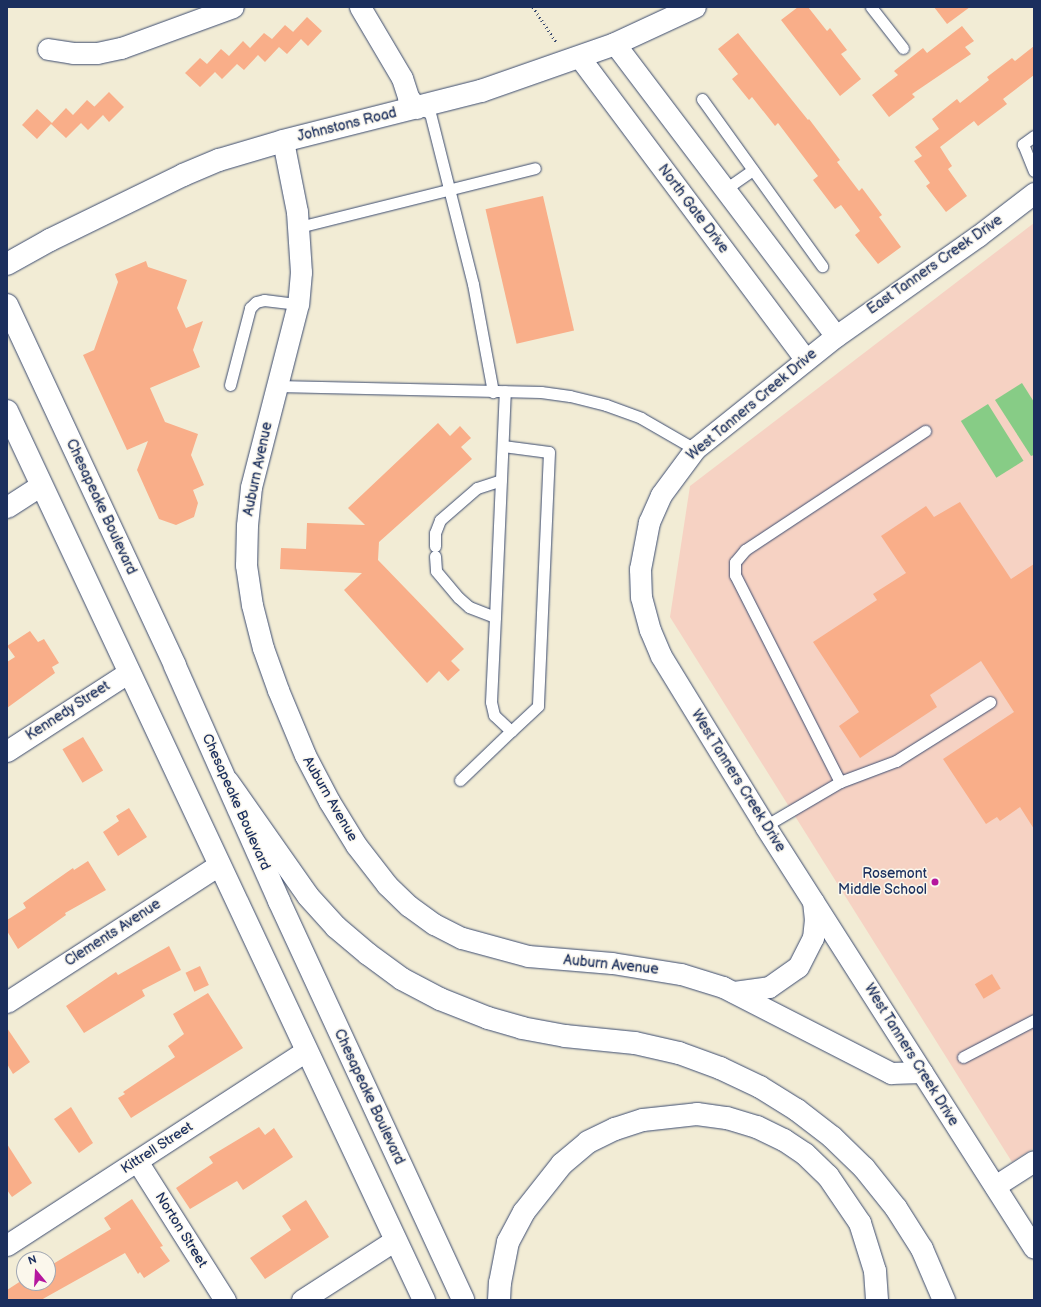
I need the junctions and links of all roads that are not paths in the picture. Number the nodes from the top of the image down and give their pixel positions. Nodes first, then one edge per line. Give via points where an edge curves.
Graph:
1 (233, 7) edge
2 (360, 7) edge
3 (695, 7) edge
4 (871, 7) edge
5 (615, 44) junction
6 (903, 48) dead end
7 (48, 49) dead end
8 (580, 58) junction
9 (702, 99) dead end
10 (417, 108) junction
11 (1034, 136) edge
12 (283, 141) junction
13 (535, 168) dead end
14 (753, 170) junction
15 (1034, 171) edge
16 (449, 189) junction
17 (724, 190) junction
18 (1034, 193) edge
19 (299, 227) junction
20 (7, 264) edge
21 (822, 266) dead end
22 (298, 304) junction
23 (7, 305) edge
24 (836, 336) junction
25 (806, 360) junction
26 (230, 385) dead end
27 (277, 386) junction
28 (505, 391) junction
29 (493, 392) junction
30 (7, 411) edge
31 (925, 431) dead end
32 (503, 446) junction
33 (694, 449) junction
34 (501, 480) junction
35 (41, 485) junction
36 (7, 507) edge
37 (495, 617) junction
38 (129, 672) junction
39 (990, 702) dead end
40 (511, 732) junction
41 (7, 751) edge
42 (460, 780) dead end
43 (228, 782) junction
44 (840, 782) junction
45 (765, 826) junction
46 (219, 865) junction
47 (813, 902) junction
48 (734, 992) junction
49 (7, 1002) edge
50 (1034, 1020) edge
51 (306, 1051) junction
52 (963, 1058) dead end
53 (922, 1072) junction
54 (137, 1161) junction
55 (1034, 1161) edge
56 (994, 1186) junction
57 (395, 1240) junction
58 (7, 1245) edge
59 (1034, 1248) edge
60 (224, 1300) edge
61 (302, 1300) edge
62 (424, 1300) edge
63 (463, 1300) edge
64 (499, 1300) edge
65 (877, 1300) edge
66 (944, 1300) edge

1 - 7 street via 121,48 97,53
2 - 10 street via 402,78 408,97
3 - 5 main road, Johnstons Road
4 - 6 lane
5 - 8 main road, Johnstons Road
5 - 17 street
8 - 10 main road, Johnstons Road via 481,91
8 - 25 street, North Gate Drive
9 - 14 lane
10 - 12 main road, Johnstons Road
10 - 16 lane via 430,114
11 - 15 lane via 1023,144
12 - 19 street, Auburn Avenue
12 - 20 main road, Johnstons Road via 219,160 183,175 50,240
13 - 16 lane
14 - 17 lane
14 - 21 lane
16 - 19 lane
16 - 29 lane via 474,284
17 - 24 street
18 - 24 street, East Tanners Creek Drive via 978,236
19 - 22 street, Auburn Avenue via 301,272
22 - 26 lane via 264,300 256,302 250,308
22 - 27 street, Auburn Avenue
23 - 43 main road, Chesapeake Boulevard
24 - 25 street, West Tanners Creek Drive
25 - 33 street, West Tanners Creek Drive
27 - 29 lane
27 - 48 street, Auburn Avenue via 252,487 246,525 246,565 252,605 262,648 305,755 356,845 387,885 409,906 434,924 462,938 528,956 647,967 681,974
28 - 29 lane
28 - 32 lane
28 - 33 lane via 548,393 606,405 641,418
30 - 35 main road
31 - 44 lane via 745,550 735,562 735,574
32 - 34 lane
32 - 40 lane via 549,452 538,706
33 - 45 street, West Tanners Creek Drive via 661,495 649,522 640,569 642,598 650,630 661,656
34 - 37 lane
34 - 37 lane via 476,488 440,520 435,533 436,571 469,607
35 - 36 street
35 - 38 main road
37 - 40 lane via 491,702 494,715
38 - 41 street, Kennedy Street
38 - 46 main road
39 - 44 lane via 889,764
40 - 42 lane
43 - 63 main road, Chesapeake Boulevard via 279,901
43 - 66 main road via 308,896 336,926 402,979 440,999 522,1028 565,1036 635,1043 678,1053 720,1068 797,1110 832,1137 864,1168 896,1208 922,1249
44 - 45 lane
45 - 47 street, West Tanners Creek Drive
46 - 49 street, Clements Avenue
46 - 51 main road
47 - 48 street via 813,938 798,967 769,987
47 - 53 street, West Tanners Creek Drive
48 - 53 street, Auburn Avenue via 891,1073
50 - 52 lane
51 - 54 street, Kittrell Street
51 - 57 main road
53 - 56 street, West Tanners Creek Drive
54 - 58 street, Kittrell Street
54 - 60 street, Norton Street
55 - 56 street
56 - 59 street, West Tanners Creek Drive
57 - 61 street
57 - 62 main road
64 - 65 main road via 502,1267 508,1242 524,1212 562,1164 588,1142 615,1129 643,1120 697,1114 727,1118 757,1127 805,1154 828,1176 860,1223 875,1271

